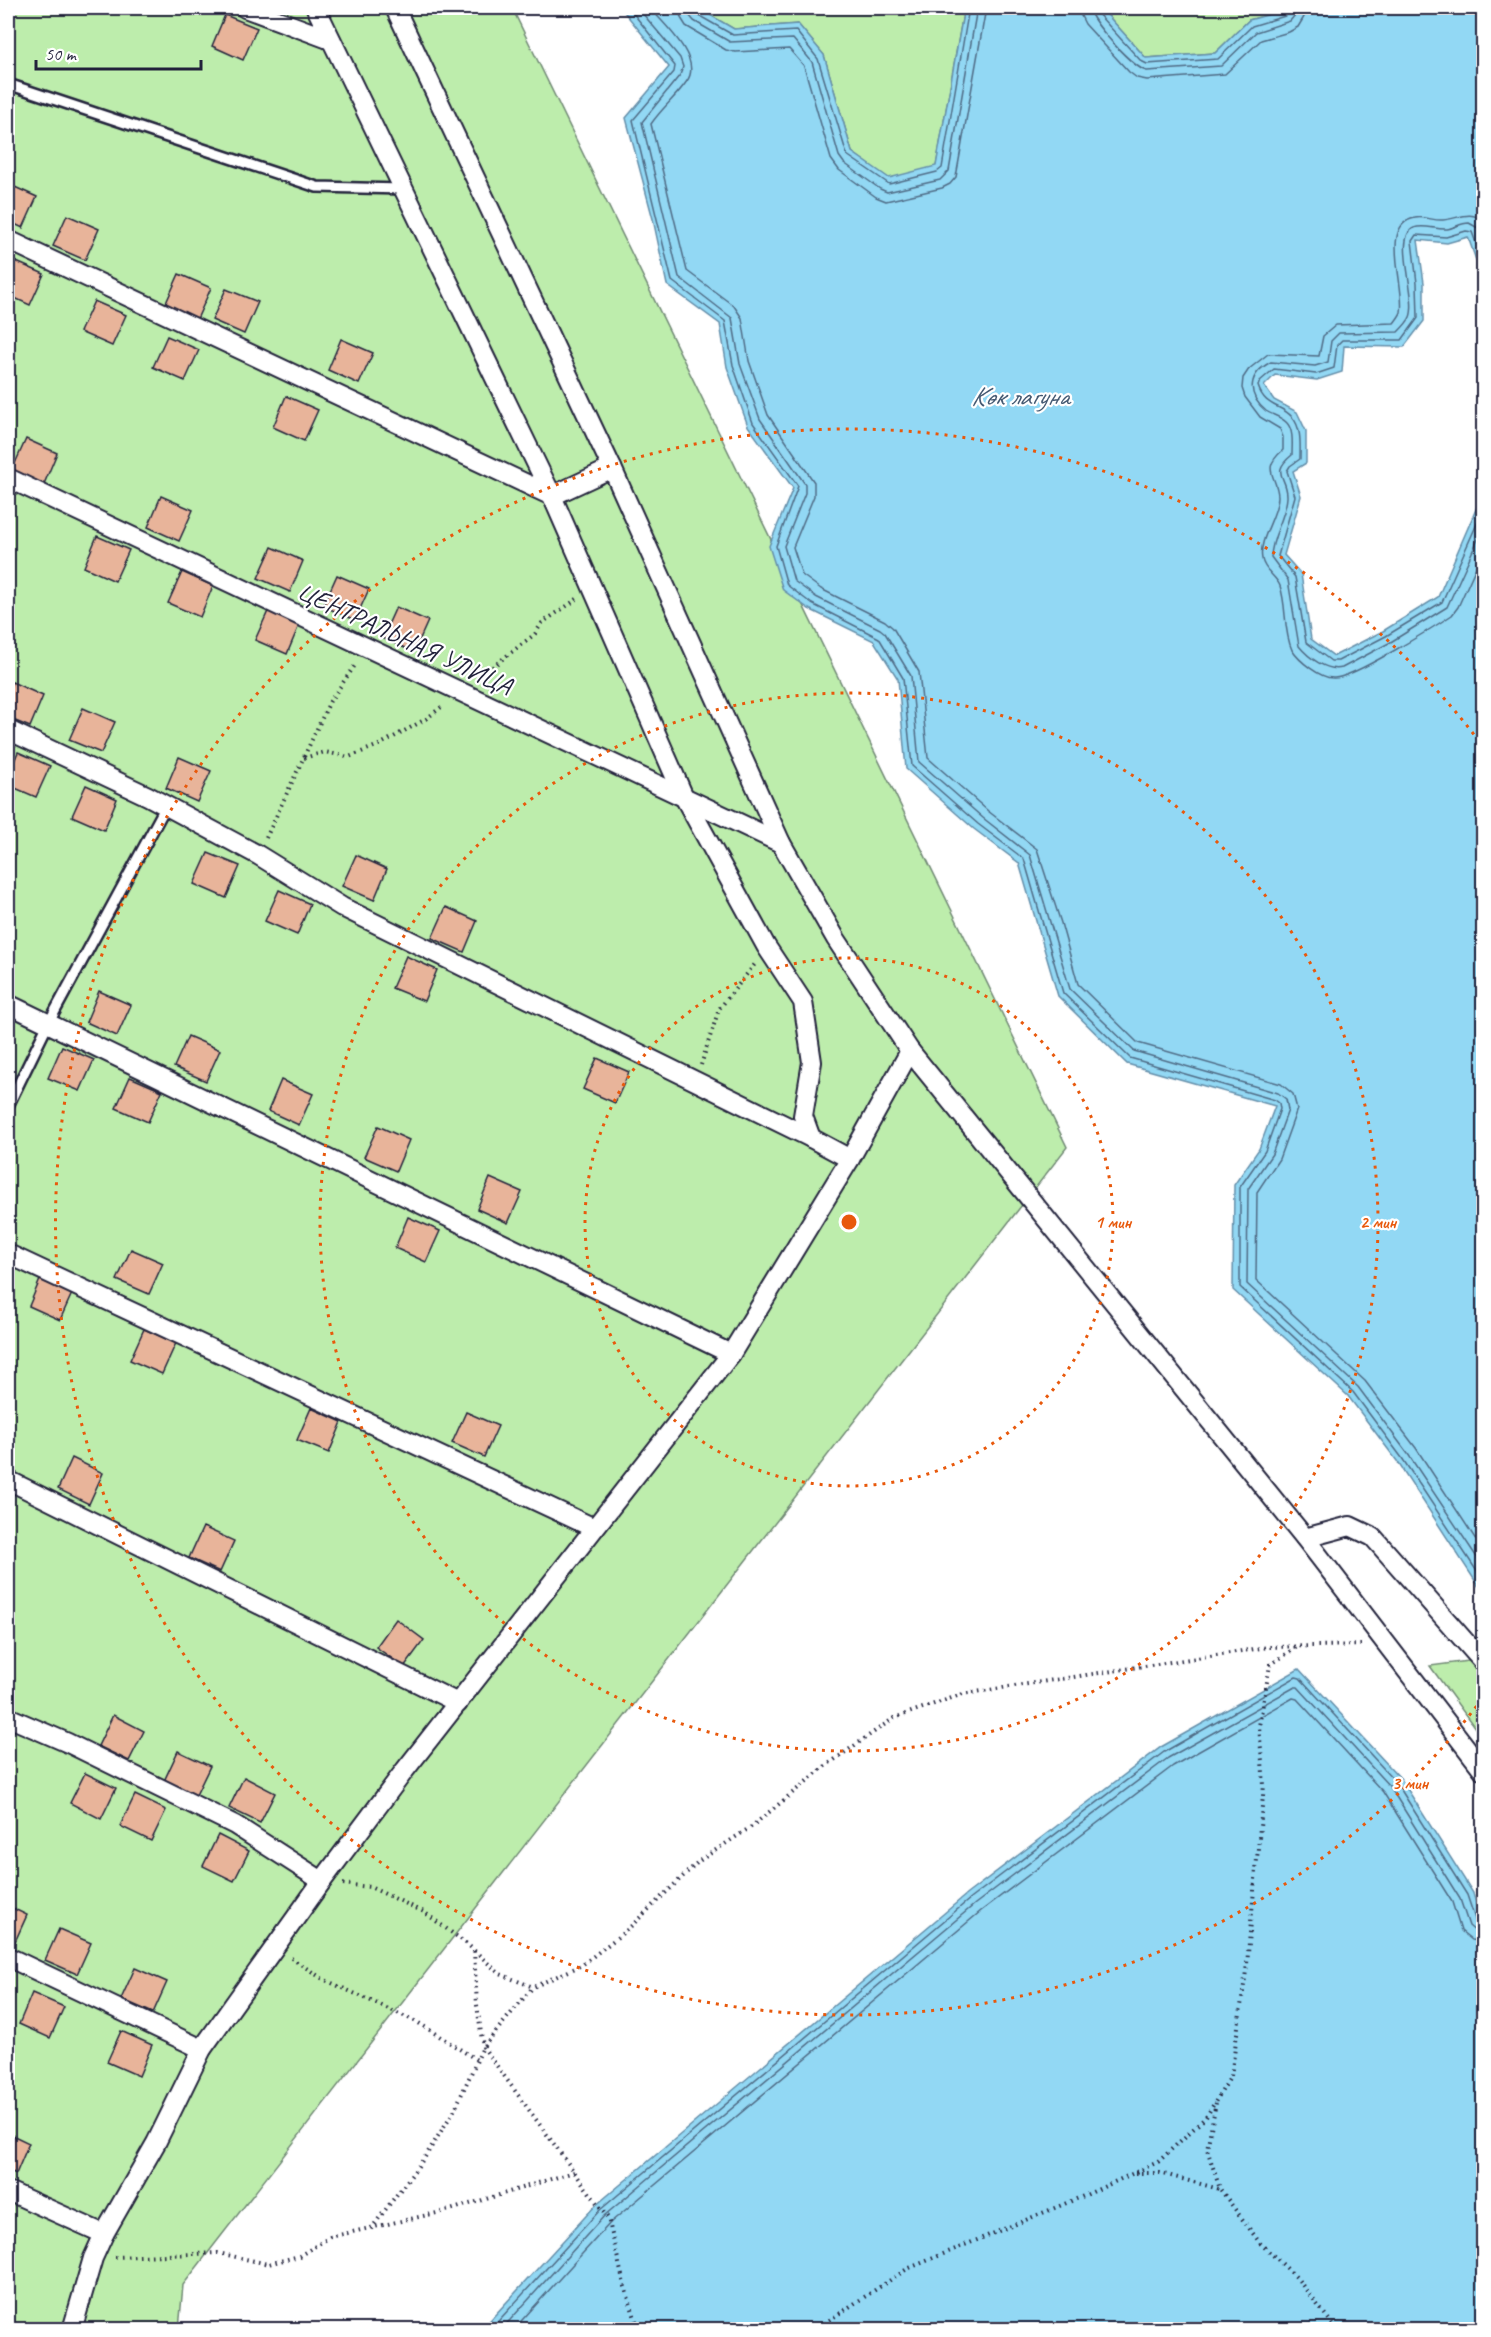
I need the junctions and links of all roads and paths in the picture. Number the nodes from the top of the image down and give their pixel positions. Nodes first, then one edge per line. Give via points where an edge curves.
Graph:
1 (245, 8) edge
2 (316, 8) edge
3 (395, 8) edge
4 (331, 40) junction
5 (8, 84) edge
6 (403, 189) junction
7 (8, 240) edge
8 (612, 468) junction
9 (8, 478) edge
10 (552, 496) junction
11 (367, 649) junction
12 (8, 730) edge
13 (684, 797) junction
14 (166, 806) junction
15 (782, 843) junction
16 (258, 855) junction
17 (766, 946) junction
18 (8, 1004) edge
19 (48, 1024) junction
20 (910, 1051) junction
21 (696, 1081) junction
22 (8, 1106) edge
23 (811, 1138) junction
24 (850, 1159) junction
25 (8, 1254) edge
26 (731, 1354) junction
27 (8, 1480) edge
28 (594, 1528) junction
29 (1305, 1538) junction
30 (1386, 1644) junction
31 (1298, 1647) junction
32 (1484, 1663) edge
33 (458, 1703) junction
34 (8, 1717) edge
35 (1484, 1771) edge
36 (322, 1881) junction
37 (276, 1947) junction
38 (474, 1950) junction
39 (8, 1957) edge
40 (533, 1987) junction
41 (483, 2047) junction
42 (202, 2049) junction
43 (477, 2060) junction
44 (1216, 2100) junction
45 (574, 2172) junction
46 (1134, 2173) junction
47 (1220, 2189) junction
48 (8, 2191) edge
49 (370, 2229) junction
50 (104, 2234) junction
51 (93, 2258) junction
52 (72, 2330) edge
53 (645, 2330) edge
54 (814, 2330) edge
55 (1337, 2330) edge

1 - 4 street
2 - 4 street
3 - 8 street
4 - 6 street
5 - 6 lane via 317,188
6 - 10 street
7 - 10 street
8 - 10 street
8 - 15 street
9 - 11 street, ЦЕНТРАЛЬНАЯ УЛИЦА
10 - 13 street
11 - 13 street, ЦЕНТРАЛЬНАЯ УЛИЦА
11 - 16 path via 330,700
12 - 14 street
13 - 15 street, ЦЕНТРАЛЬНАЯ УЛИЦА
13 - 17 street
14 - 16 street
14 - 19 lane
15 - 20 street via 836,939
16 - 21 street via 342,907
17 - 21 path via 719,1009
17 - 23 street via 803,1002 812,1062 803,1116
18 - 19 street
19 - 22 lane
19 - 26 street
20 - 24 street
20 - 29 street
21 - 23 street
23 - 24 street
24 - 26 street
25 - 28 street
26 - 28 street
27 - 33 street
28 - 33 street
29 - 30 street
29 - 32 street via 1350,1526 1373,1537
30 - 31 path
30 - 35 street
31 - 40 path via 1268,1647 963,1694 894,1718 824,1767 751,1827 699,1861 628,1929 582,1965
31 - 44 path via 1270,1665 1259,1726 1264,1785 1247,1964 1231,2076
33 - 36 street
34 - 36 street via 235,1825
36 - 37 street
36 - 38 path via 370,1887 424,1912
37 - 42 street
37 - 43 path via 323,1979 417,2022
38 - 40 path via 500,1974
38 - 41 path
39 - 42 street
40 - 41 path
41 - 43 path
41 - 45 path
42 - 50 street via 156,2143
43 - 49 path via 455,2109 425,2157
44 - 46 path via 1206,2117 1158,2162
44 - 47 path via 1207,2149
45 - 49 path via 450,2210
45 - 53 path via 608,2218 633,2312
46 - 47 path via 1160,2173
46 - 54 path via 907,2269
47 - 55 path via 1260,2243 1296,2277
48 - 50 street
49 - 51 path via 330,2237 299,2256 268,2264 218,2253
50 - 51 street
51 - 52 street

